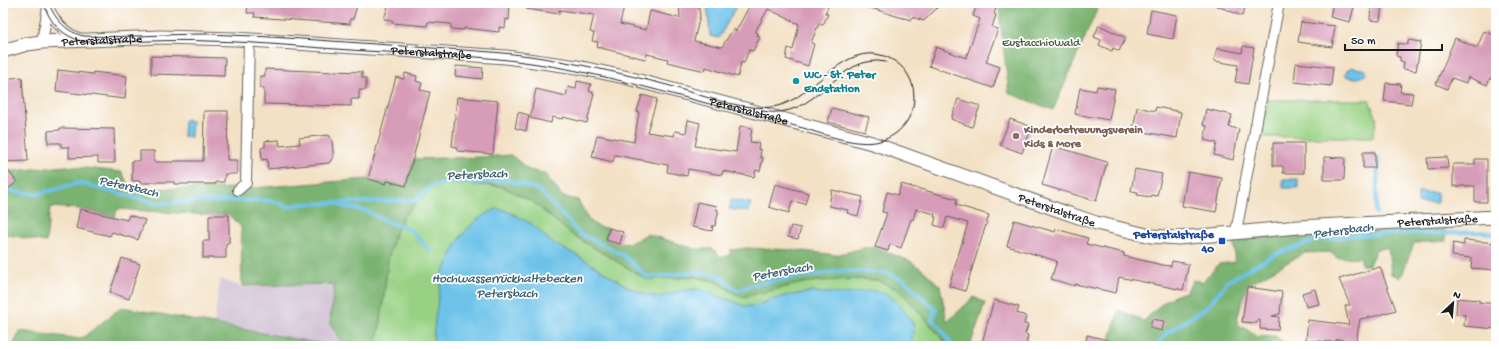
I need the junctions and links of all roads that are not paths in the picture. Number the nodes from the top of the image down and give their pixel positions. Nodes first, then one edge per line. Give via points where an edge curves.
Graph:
1 (1279, 3) edge
2 (47, 5) edge
3 (85, 40) junction
4 (249, 40) junction
5 (42, 42) junction
6 (3, 51) edge
7 (238, 190) dead end
8 (1496, 217) edge
9 (1236, 232) junction

1 - 9 street
2 - 3 street via 53,18 62,28 71,35
2 - 5 street
3 - 4 street, Peterstalstraße via 160,37
3 - 5 street, Peterstalstraße
4 - 7 street via 246,183
4 - 9 street, Peterstalstraße via 506,57 577,67 872,143 1096,223 1151,236 1178,238
5 - 6 street, Peterstalstraße
8 - 9 street, Peterstalstraße

